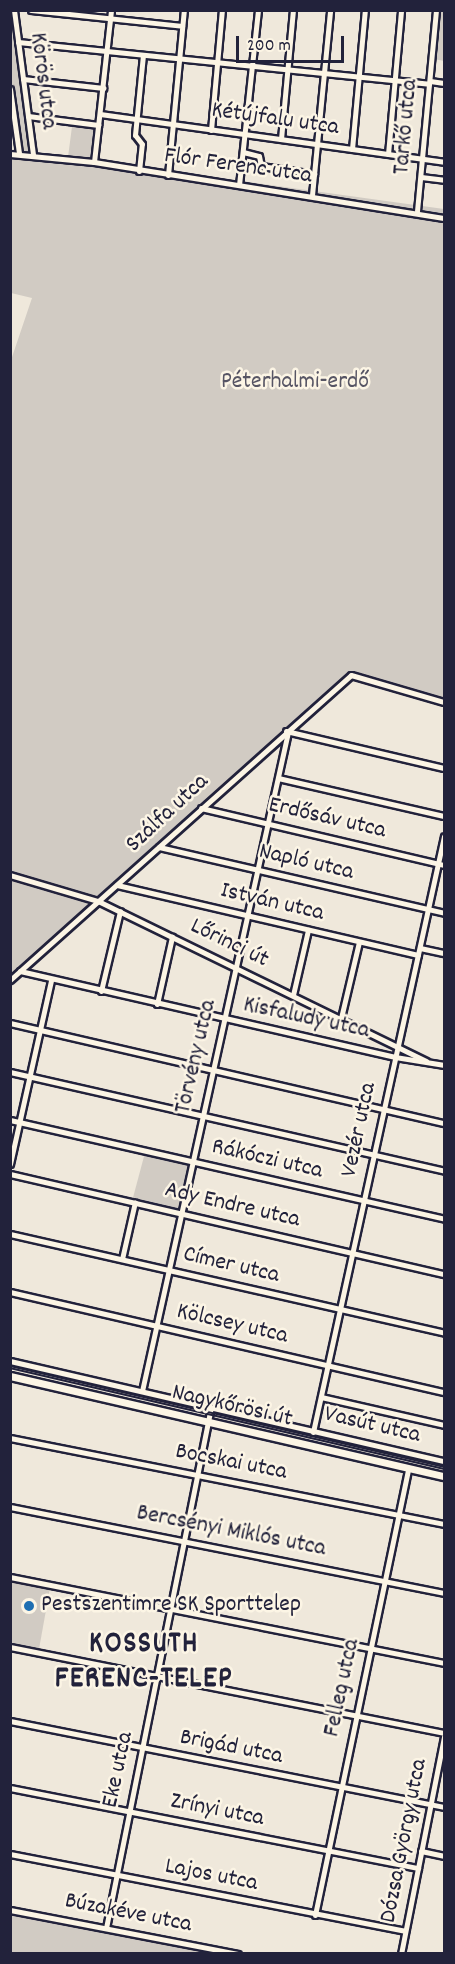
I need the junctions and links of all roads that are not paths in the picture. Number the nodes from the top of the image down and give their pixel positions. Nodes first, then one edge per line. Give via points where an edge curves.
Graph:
1 (14, 10) edge
2 (31, 10) edge
3 (111, 10) edge
4 (184, 10) edge
5 (222, 10) edge
6 (258, 10) edge
7 (293, 10) edge
8 (330, 10) edge
9 (365, 10) edge
10 (401, 10) edge
11 (436, 10) edge
12 (110, 18) junction
13 (182, 26) junction
14 (18, 42) junction
15 (107, 51) junction
16 (142, 55) junction
17 (180, 59) junction
18 (218, 63) junction
19 (253, 66) junction
20 (287, 70) junction
21 (325, 73) junction
22 (358, 76) junction
23 (23, 79) junction
24 (394, 80) junction
25 (429, 83) junction
26 (444, 83) edge
27 (103, 88) junction
28 (10, 89) edge
29 (12, 114) edge
30 (100, 114) junction
31 (28, 116) junction
32 (137, 119) junction
33 (174, 124) junction
34 (98, 125) junction
35 (211, 130) junction
36 (246, 134) junction
37 (281, 139) junction
38 (317, 144) junction
39 (352, 149) junction
40 (19, 153) junction
41 (243, 153) junction
42 (10, 154) edge
43 (388, 154) junction
44 (30, 155) junction
45 (423, 159) junction
46 (94, 162) junction
47 (444, 162) edge
48 (139, 171) junction
49 (314, 174) junction
50 (168, 175) junction
51 (421, 177) junction
52 (444, 180) edge
53 (238, 185) junction
54 (312, 195) junction
55 (417, 211) junction
56 (444, 218) edge
57 (444, 702) edge
58 (286, 731) junction
59 (444, 768) edge
60 (278, 778) junction
61 (201, 808) junction
62 (444, 816) edge
63 (267, 824) junction
64 (444, 836) edge
65 (159, 847) junction
66 (441, 864) edge
67 (257, 870) junction
68 (10, 875) edge
69 (117, 885) junction
70 (98, 901) junction
71 (427, 909) junction
72 (120, 911) junction
73 (444, 913) edge
74 (247, 916) junction
75 (308, 930) junction
76 (172, 937) junction
77 (359, 942) junction
78 (420, 948) junction
79 (444, 952) edge
80 (418, 955) junction
81 (236, 968) junction
82 (20, 971) junction
83 (10, 980) edge
84 (51, 980) junction
85 (101, 991) junction
86 (293, 995) junction
87 (157, 1004) junction
88 (341, 1018) junction
89 (223, 1019) junction
90 (10, 1023) edge
91 (40, 1030) junction
92 (397, 1046) junction
93 (395, 1057) junction
94 (426, 1061) junction
95 (444, 1065) edge
96 (212, 1069) junction
97 (10, 1072) edge
98 (31, 1078) junction
99 (384, 1109) junction
100 (202, 1115) junction
101 (10, 1120) edge
102 (20, 1122) junction
103 (444, 1123) edge
104 (374, 1155) junction
105 (192, 1161) junction
106 (10, 1164) edge
107 (444, 1171) edge
108 (10, 1174) edge
109 (363, 1200) junction
110 (135, 1202) junction
111 (181, 1213) junction
112 (444, 1219) edge
113 (10, 1234) edge
114 (351, 1252) junction
115 (122, 1258) junction
116 (169, 1270) junction
117 (444, 1274) edge
118 (10, 1292) edge
119 (338, 1309) junction
120 (156, 1326) junction
121 (444, 1333) edge
122 (10, 1361) edge
123 (327, 1365) junction
124 (10, 1376) edge
125 (142, 1391) junction
126 (444, 1392) edge
127 (321, 1397) junction
128 (212, 1407) junction
129 (208, 1422) junction
130 (444, 1425) edge
131 (313, 1432) junction
132 (10, 1438) edge
133 (444, 1461) edge
134 (408, 1469) junction
135 (197, 1475) junction
136 (444, 1476) edge
137 (10, 1507) edge
138 (397, 1515) junction
139 (444, 1524) edge
140 (184, 1541) junction
141 (10, 1577) edge
142 (384, 1581) junction
143 (444, 1593) edge
144 (171, 1609) junction
145 (10, 1647) edge
146 (370, 1648) junction
147 (444, 1663) edge
148 (158, 1676) junction
149 (356, 1716) junction
150 (10, 1721) edge
151 (444, 1734) edge
152 (142, 1748) junction
153 (10, 1788) edge
154 (340, 1788) junction
155 (431, 1804) junction
156 (444, 1807) edge
157 (129, 1812) junction
158 (327, 1851) junction
159 (421, 1851) junction
160 (10, 1854) edge
161 (444, 1856) edge
162 (418, 1868) junction
163 (116, 1875) junction
164 (10, 1910) edge
165 (315, 1915) junction
166 (106, 1928) junction
167 (405, 1931) junction
168 (238, 1953) edge
169 (400, 1953) edge

1 - 14 street, Körös utca
2 - 12 street
3 - 12 street
4 - 13 street
5 - 18 street
6 - 19 street
7 - 20 street
8 - 21 street
9 - 22 street
10 - 24 street
11 - 25 street, Tarkő utca
12 - 13 street
12 - 15 street
13 - 17 street
14 - 15 street
14 - 23 street, Körös utca
15 - 16 street
15 - 27 street
16 - 17 street
16 - 32 street
17 - 18 street
17 - 33 street
18 - 19 street
18 - 35 street
19 - 20 street
19 - 36 street
20 - 21 street
20 - 37 street
21 - 22 street
21 - 38 street
22 - 24 street
22 - 39 street
23 - 27 street
23 - 31 street, Körös utca
24 - 25 street
24 - 43 street
25 - 26 street
25 - 45 street, Tarkő utca
27 - 30 street
28 - 29 street
29 - 40 street
30 - 32 street, Kétújfalu utca
30 - 34 street
31 - 34 street
31 - 44 street, Körös utca
32 - 33 street, Kétújfalu utca
32 - 48 street via 135,136 142,144
33 - 35 street, Kétújfalu utca
33 - 50 street
34 - 46 street
35 - 36 street, Kétújfalu utca
36 - 37 street, Kétújfalu utca
36 - 41 street
37 - 38 street, Kétújfalu utca
38 - 39 street, Kétújfalu utca
38 - 49 street
39 - 43 street, Kétújfalu utca
40 - 42 street, Flór Ferenc utca
40 - 44 street, Flór Ferenc utca
41 - 49 street via 259,156 261,166
41 - 53 street
43 - 45 street, Kétújfalu utca
44 - 46 street, Flór Ferenc utca
45 - 47 street, Kétújfalu utca
45 - 51 street, Tarkő utca
46 - 48 street, Flór Ferenc utca
48 - 50 street, Flór Ferenc utca
49 - 54 street
50 - 53 street, Flór Ferenc utca
51 - 52 street
51 - 55 street, Tarkő utca
53 - 54 street, Flór Ferenc utca
54 - 55 street, Flór Ferenc utca
55 - 56 street, Flór Ferenc utca
57 - 58 street, Szálfa utca via 351,675
58 - 59 street
58 - 60 street, Törvény utca
58 - 61 street, Szálfa utca
60 - 62 street
60 - 63 street, Törvény utca
61 - 63 street, Erdősáv utca
61 - 65 street, Szálfa utca
63 - 66 street, Erdősáv utca
63 - 67 street, Törvény utca
64 - 66 street, Vezér utca
65 - 67 street, Napló utca
65 - 69 street, Szálfa utca
66 - 71 street, Vezér utca
67 - 71 street, Napló utca
67 - 74 street, Törvény utca
68 - 70 street, Lőrinci út
69 - 70 street, Szálfa utca
69 - 74 street, István utca
70 - 72 street, Lőrinci út
70 - 82 street, Szálfa utca
71 - 73 street, Napló utca
71 - 78 street, Vezér utca
72 - 76 street, Lőrinci út
72 - 85 street
74 - 75 street, István utca
74 - 81 street, Törvény utca
75 - 77 street, István utca
75 - 86 street
76 - 81 street, Lőrinci út
76 - 87 street
77 - 80 street, István utca
77 - 88 street
78 - 79 street
78 - 80 street, Vezér utca
80 - 92 street, Vezér utca
81 - 86 street, Lőrinci út
81 - 89 street, Törvény utca
82 - 83 street, Szálfa utca
82 - 84 street, Kisfaludy utca
84 - 85 street, Kisfaludy utca
84 - 91 street
85 - 87 street, Kisfaludy utca
86 - 88 street, Lőrinci út
87 - 89 street, Kisfaludy utca
88 - 92 street, Lőrinci út
89 - 93 street, Kisfaludy utca
89 - 96 street, Törvény utca
90 - 91 street
91 - 96 street
91 - 98 street
92 - 93 street, Vezér utca
92 - 94 street, Lőrinci út
93 - 94 street, Kisfaludy utca
93 - 99 street, Vezér utca
94 - 95 street, Kisfaludy utca
96 - 99 street
96 - 100 street, Törvény utca
97 - 98 street
98 - 100 street
98 - 102 street
99 - 103 street
99 - 104 street, Vezér utca
100 - 104 street
100 - 105 street, Törvény utca
101 - 102 street, Rákóczi utca
102 - 105 street, Rákóczi utca
102 - 106 street
104 - 107 street
104 - 109 street, Vezér utca
105 - 109 street, Rákóczi utca
105 - 111 street, Törvény utca
108 - 110 street, Ady Endre utca
109 - 112 street, Rákóczi utca
109 - 114 street, Vezér utca
110 - 111 street, Ady Endre utca
110 - 115 street
111 - 114 street, Ady Endre utca
111 - 116 street, Törvény utca
113 - 115 street, Címer utca
114 - 117 street, Ady Endre utca
114 - 119 street, Vezér utca
115 - 116 street, Címer utca
116 - 119 street, Címer utca
116 - 120 street, Törvény utca
118 - 120 street, Kölcsey utca
119 - 121 street, Címer utca
119 - 123 street, Vezér utca
120 - 123 street, Kölcsey utca
120 - 125 street, Törvény utca
122 - 125 street, Vasút utca
123 - 126 street, Kölcsey utca
123 - 127 street, Vezér utca
124 - 129 main road, Nagykőrösi út
125 - 128 street, Vasút utca
127 - 130 street
127 - 131 street, Vezér utca
128 - 129 street, Eke utca
128 - 131 street, Vasút utca
129 - 134 main road, Nagykőrösi út
129 - 135 street, Eke utca
131 - 133 street, Vasút utca
132 - 135 street, Bocskai utca
134 - 136 main road, Nagykőrösi út
134 - 138 street, Felleg utca
135 - 138 street, Bocskai utca
135 - 140 street, Eke utca
137 - 140 street, Bercsényi Miklós utca
138 - 139 street, Bocskai utca
138 - 142 street, Felleg utca
140 - 142 street, Bercsényi Miklós utca
140 - 144 street, Eke utca
141 - 144 street
142 - 143 street, Bercsényi Miklós utca
142 - 146 street, Felleg utca
144 - 146 street
144 - 148 street, Eke utca
145 - 148 street
146 - 147 street
146 - 149 street, Felleg utca
148 - 149 street
148 - 152 street, Eke utca
149 - 151 street
149 - 154 street, Felleg utca
150 - 152 street, Brigád utca
151 - 155 street, Dózsa György utca
152 - 154 street, Brigád utca
152 - 157 street, Eke utca
153 - 157 street, Zrínyi utca
154 - 155 street, Brigád utca
154 - 158 street, Felleg utca
155 - 156 street, Brigád utca
155 - 159 street, Dózsa György utca
157 - 158 street, Zrínyi utca
157 - 163 street, Eke utca
158 - 162 street, Zrínyi utca
158 - 165 street, Felleg utca
159 - 161 street
159 - 162 street, Dózsa György utca
160 - 163 street, Lajos utca
162 - 167 street, Dózsa György utca
163 - 165 street, Lajos utca
163 - 166 street, Eke utca
164 - 166 street, Búzakéve utca
165 - 167 street, Lajos utca
166 - 168 street, Búzakéve utca
167 - 169 street, Dózsa György utca

